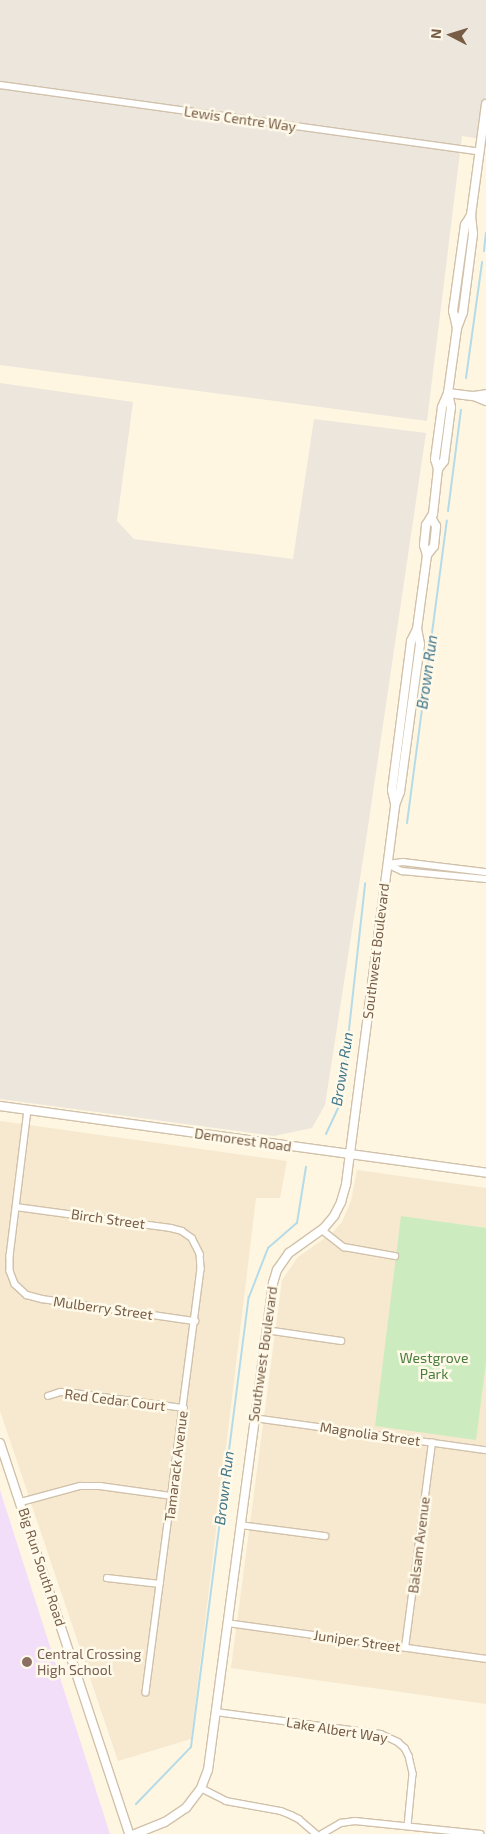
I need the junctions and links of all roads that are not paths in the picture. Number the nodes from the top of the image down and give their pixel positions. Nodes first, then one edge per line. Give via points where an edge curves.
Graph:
1 (0, 85) edge
2 (486, 104) edge
3 (480, 152) junction
4 (448, 393) junction
5 (486, 394) edge
6 (474, 396) junction
7 (486, 401) edge
8 (387, 864) junction
9 (486, 872) edge
10 (486, 879) edge
11 (0, 1106) edge
12 (28, 1110) junction
13 (350, 1154) junction
14 (486, 1173) edge
15 (16, 1207) junction
16 (322, 1230) junction
17 (195, 1241) joint
18 (394, 1256) dead end
19 (195, 1321) junction
20 (266, 1330) junction
21 (341, 1340) dead end
22 (48, 1396) dead end
23 (184, 1408) junction
24 (254, 1418) junction
25 (0, 1442) edge
26 (432, 1443) junction
27 (486, 1450) edge
28 (172, 1496) junction
29 (21, 1502) junction
30 (240, 1525) junction
31 (325, 1536) dead end
32 (107, 1578) dead end
33 (160, 1584) junction
34 (227, 1623) junction
35 (405, 1648) junction
36 (486, 1659) edge
37 (146, 1692) dead end
38 (216, 1712) junction
39 (201, 1788) junction
40 (408, 1826) junction
41 (129, 1834) edge
42 (135, 1834) edge
43 (316, 1834) edge
44 (322, 1834) edge
45 (480, 1834) edge

1 - 3 street, Lewis Centre Way
2 - 3 street, Southwest Boulevard
3 - 4 street, Southwest Boulevard via 471,215 474,234
4 - 6 street
4 - 8 street, Southwest Boulevard via 442,407 435,459 438,468 432,519 426,525 424,545 427,555 417,629 411,641 392,790 395,805
5 - 6 street
6 - 7 street
8 - 9 street via 402,862
8 - 10 street via 402,872
8 - 13 street, Southwest Boulevard
11 - 12 street, Demorest Road
12 - 13 street, Demorest Road
12 - 15 street
13 - 14 street, Demorest Road
13 - 16 street, Southwest Boulevard via 341,1202
15 - 17 street, Birch Street via 171,1228 186,1233
15 - 19 street, Mulberry Street via 10,1271 15,1284 27,1295
16 - 18 street via 344,1247
16 - 20 street, Southwest Boulevard via 298,1245 277,1270 270,1294
17 - 19 street, Tamarack Avenue via 202,1269
19 - 23 street, Tamarack Avenue
20 - 21 street
20 - 24 street, Southwest Boulevard
22 - 23 street, Red Cedar Court via 60,1392 74,1393
23 - 28 street, Tamarack Avenue
24 - 26 street, Magnolia Street
24 - 30 street, Southwest Boulevard
25 - 29 street, Big Run South Road
26 - 27 street, Magnolia Street
26 - 35 street, Balsam Avenue
28 - 29 street via 80,1486
28 - 33 street, Tamarack Avenue
29 - 41 street, Big Run South Road
30 - 31 street
30 - 34 street, Southwest Boulevard
32 - 33 street
33 - 37 street, Tamarack Avenue
34 - 35 street, Juniper Street
34 - 38 street, Southwest Boulevard
35 - 36 street, Juniper Street
38 - 39 street, Southwest Boulevard via 211,1756
38 - 40 street, Lake Albert Way via 380,1734 398,1742 409,1756 412,1774
39 - 42 street, Southwest Boulevard via 179,1814
39 - 43 street via 226,1801 286,1812 299,1818
40 - 44 street via 341,1823
40 - 45 street

